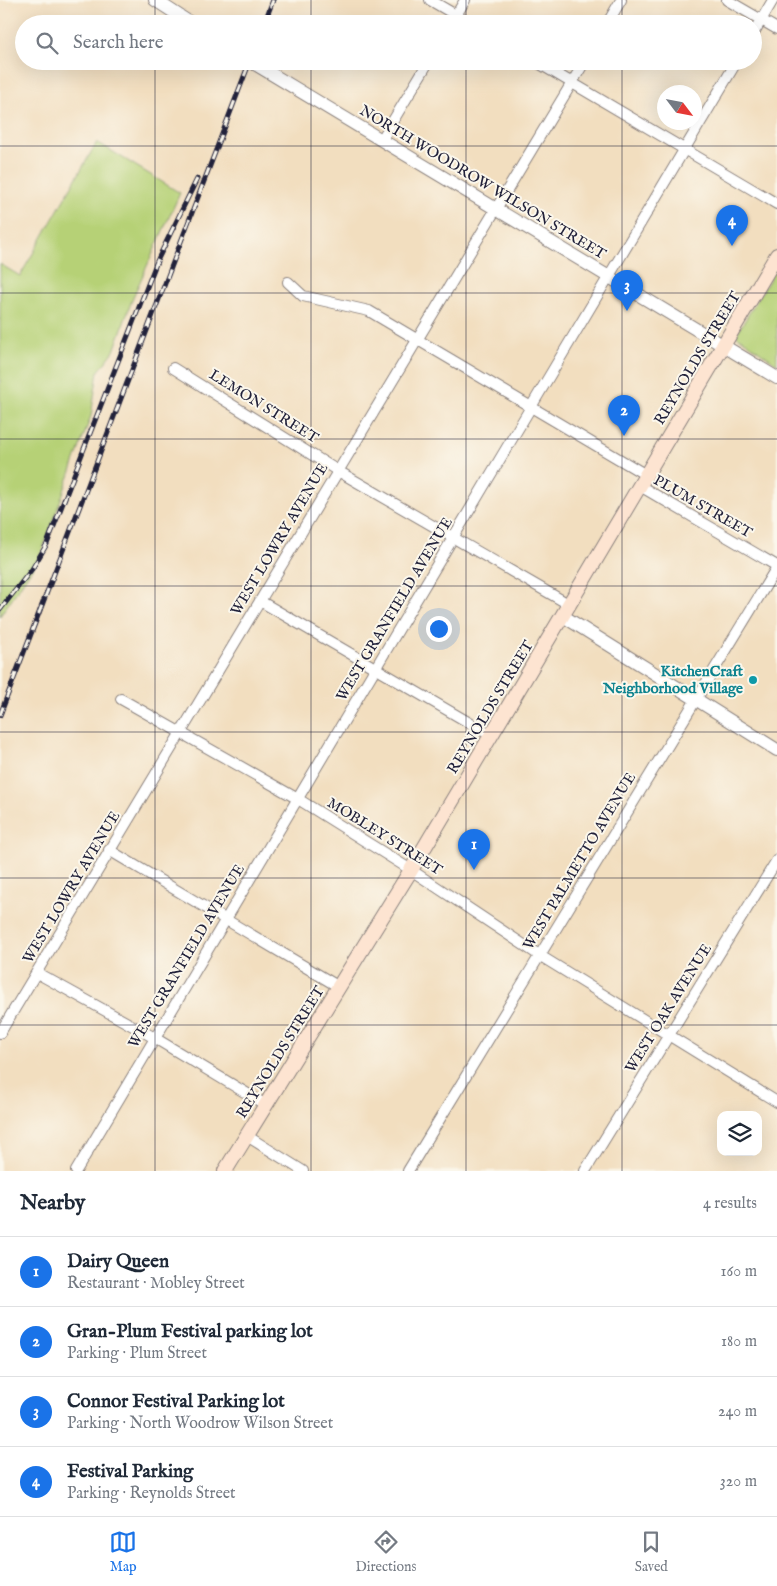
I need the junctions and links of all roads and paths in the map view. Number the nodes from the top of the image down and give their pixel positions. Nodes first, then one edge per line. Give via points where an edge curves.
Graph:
1 (155, 0) edge
2 (430, 0) edge
3 (466, 0) edge
4 (621, 0) edge
5 (727, 0) edge
6 (773, 0) edge
7 (178, 15) edge
8 (449, 15) edge
9 (457, 15) edge
10 (612, 15) edge
11 (753, 15) edge
12 (762, 20) joint
13 (777, 29) edge
14 (265, 70) edge
15 (424, 70) edge
16 (550, 70) edge
17 (579, 70) edge
18 (732, 70) edge
19 (572, 83) junction
20 (382, 139) junction
21 (685, 150) junction
22 (777, 204) edge
23 (496, 209) junction
24 (777, 255) edge
25 (609, 278) junction
26 (288, 282) dead end
27 (417, 341) junction
28 (723, 346) junction
29 (173, 368) dead end
30 (777, 378) edge
31 (532, 408) junction
32 (338, 471) junction
33 (643, 481) junction
34 (454, 539) junction
35 (777, 567) edge
36 (260, 601) junction
37 (567, 611) junction
38 (376, 668) junction
39 (122, 698) dead end
40 (695, 699) junction
41 (181, 733) junction
42 (492, 736) junction
43 (777, 750) edge
44 (298, 799) junction
45 (109, 850) junction
46 (777, 860) edge
47 (411, 870) junction
48 (225, 919) junction
49 (539, 955) junction
50 (37, 973) junction
51 (339, 987) junction
52 (0, 1033) edge
53 (669, 1035) junction
54 (153, 1037) junction
55 (777, 1102) edge
56 (266, 1105) junction
57 (247, 1136) junction
58 (76, 1171) edge
59 (225, 1171) edge
60 (303, 1171) edge
61 (408, 1171) edge
62 (585, 1171) edge

1 - 7 street
2 - 8 street
3 - 9 street
4 - 10 street
5 - 11 street
6 - 12 street
12 - 13 street
14 - 20 street, NORTH WOODROW WILSON STREET
15 - 20 street
16 - 19 street
17 - 19 street, WEST LOWRY AVENUE
18 - 21 street, WEST GRANFIELD AVENUE
19 - 21 street
19 - 23 street, WEST LOWRY AVENUE
20 - 23 street, NORTH WOODROW WILSON STREET
21 - 22 street
21 - 25 street, WEST GRANFIELD AVENUE
23 - 25 street, NORTH WOODROW WILSON STREET
23 - 27 street, WEST LOWRY AVENUE
24 - 28 main road, REYNOLDS STREET
25 - 28 street, NORTH WOODROW WILSON STREET
25 - 31 street, WEST GRANFIELD AVENUE
26 - 27 street via 303,296 369,311
27 - 31 street, PLUM STREET
27 - 32 street, WEST LOWRY AVENUE
28 - 30 street, NORTH WOODROW WILSON STREET
28 - 33 main road, REYNOLDS STREET
29 - 32 street, LEMON STREET
31 - 33 street, PLUM STREET
31 - 34 street, WEST GRANFIELD AVENUE
32 - 34 street, LEMON STREET
32 - 36 street, WEST LOWRY AVENUE
33 - 35 street, PLUM STREET
33 - 37 main road, REYNOLDS STREET
34 - 37 street, LEMON STREET
34 - 38 street, WEST GRANFIELD AVENUE
35 - 40 street, WEST PALMETTO AVENUE
36 - 38 street
36 - 41 street, WEST LOWRY AVENUE
37 - 40 street
37 - 42 main road, REYNOLDS STREET
38 - 42 street
38 - 44 street, WEST GRANFIELD AVENUE
39 - 41 street, MOBLEY STREET
40 - 43 street
40 - 49 street, WEST PALMETTO AVENUE
41 - 44 street, MOBLEY STREET
41 - 45 street, WEST LOWRY AVENUE
42 - 47 main road, REYNOLDS STREET
44 - 47 street, MOBLEY STREET
44 - 48 street, WEST GRANFIELD AVENUE
45 - 48 street
45 - 50 street, WEST LOWRY AVENUE
46 - 53 street, WEST OAK AVENUE
47 - 49 street, MOBLEY STREET
47 - 51 main road, REYNOLDS STREET
48 - 51 street
48 - 54 street, WEST GRANFIELD AVENUE
49 - 53 street, MOBLEY STREET
49 - 61 street, WEST PALMETTO AVENUE
50 - 52 street, WEST LOWRY AVENUE
50 - 54 street
51 - 56 main road, REYNOLDS STREET
53 - 55 street, MOBLEY STREET
53 - 62 street, WEST OAK AVENUE
54 - 56 street
54 - 58 street, WEST GRANFIELD AVENUE
56 - 57 main road, REYNOLDS STREET
57 - 59 main road, REYNOLDS STREET
57 - 60 street

